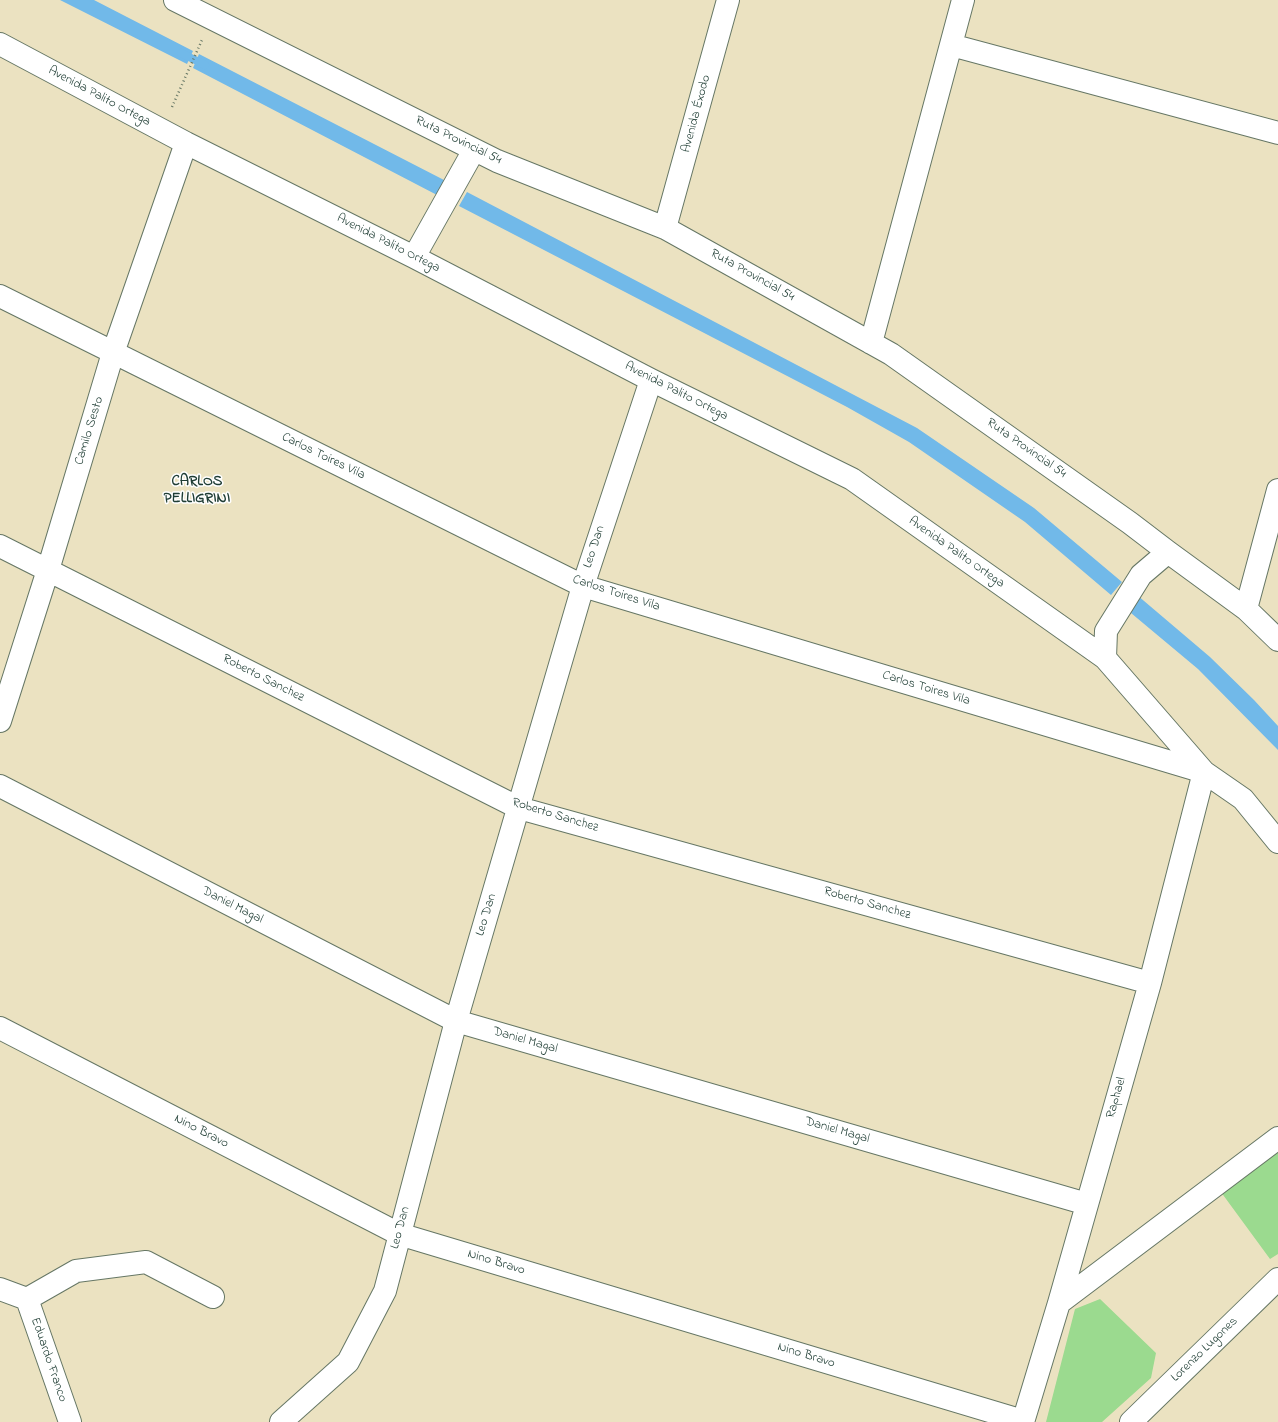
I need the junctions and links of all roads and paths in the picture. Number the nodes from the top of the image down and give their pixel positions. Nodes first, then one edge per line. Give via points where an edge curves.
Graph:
1 (174, 0) edge
2 (728, 0) edge
3 (963, 0) edge
4 (201, 43) dead end
5 (0, 44) edge
6 (951, 45) junction
7 (177, 94) dead end
8 (1278, 133) edge
9 (186, 143) junction
10 (474, 150) junction
11 (666, 228) junction
12 (414, 257) junction
13 (0, 296) edge
14 (871, 343) junction
15 (114, 354) junction
16 (651, 380) junction
17 (1278, 490) edge
18 (0, 546) edge
19 (1168, 552) junction
20 (48, 570) junction
21 (583, 586) junction
22 (1246, 609) junction
23 (1278, 640) edge
24 (1105, 658) junction
25 (0, 721) edge
26 (1204, 772) junction
27 (0, 786) edge
28 (519, 808) junction
29 (1278, 842) edge
30 (1150, 983) junction
31 (456, 1020) junction
32 (0, 1028) edge
33 (1278, 1138) edge
34 (1087, 1204) junction
35 (399, 1234) junction
36 (1278, 1279) edge
37 (0, 1289) edge
38 (213, 1297) dead end
39 (27, 1299) junction
40 (1059, 1303) junction
41 (1139, 1419) edge
42 (1023, 1421) edge
43 (70, 1422) edge
44 (281, 1422) edge

1 - 10 street, Ruta Provincial 54
2 - 11 street, Avenida Éxodo
3 - 6 street
4 - 7 path
5 - 9 street, Avenida Palito Ortega
6 - 8 street
6 - 14 street
9 - 12 street, Avenida Palito Ortega
9 - 15 street, Camilo Sesto
10 - 11 street, Ruta Provincial 54
10 - 12 street
11 - 14 street, Ruta Provincial 54
12 - 16 street, Avenida Palito Ortega
13 - 15 street, Carlos Toires Vila
14 - 19 street, Ruta Provincial 54 via 891,354
15 - 20 street, Camilo Sesto
15 - 21 street, Carlos Toires Vila
16 - 21 street, Leo Dan
16 - 24 street, Avenida Palito Ortega via 852,479
17 - 22 street
18 - 20 street, Roberto Sanchez
19 - 22 street, Ruta Provincial 54
19 - 24 street via 1141,575 1106,631
20 - 25 street, Camilo Sesto
20 - 28 street, Roberto Sanchez
21 - 26 street, Carlos Toires Vila
21 - 28 street, Leo Dan
22 - 23 street, Ruta Provincial 54
24 - 26 street, Avenida Palito Ortega
26 - 29 street, Avenida Palito Ortega via 1243,799
26 - 30 street, Raphael
27 - 31 street, Daniel Magal
28 - 30 street, Roberto Sanchez
28 - 31 street, Leo Dan
30 - 34 street, Raphael
31 - 34 street, Daniel Magal
31 - 35 street, Leo Dan
32 - 35 street, Nino Bravo
33 - 40 street
34 - 40 street, Raphael
35 - 42 street, Nino Bravo
35 - 44 street, Leo Dan via 385,1291 348,1362
36 - 41 street, Lorenzo Lugones
37 - 39 street
38 - 39 street via 146,1262 76,1271
39 - 43 street, Eduardo Franco
40 - 42 street, Raphael

